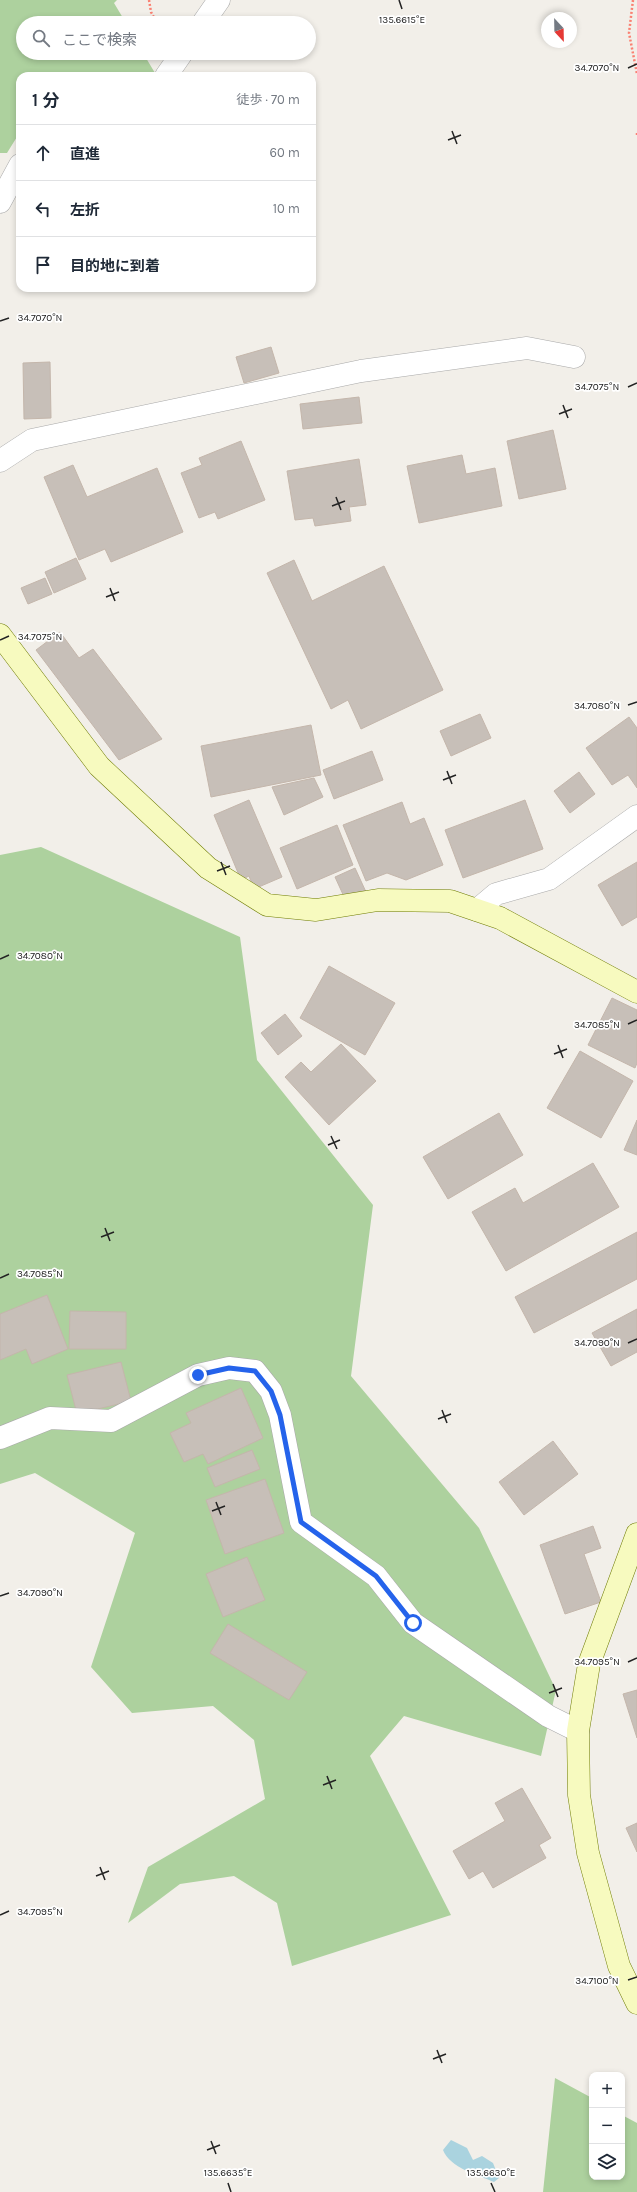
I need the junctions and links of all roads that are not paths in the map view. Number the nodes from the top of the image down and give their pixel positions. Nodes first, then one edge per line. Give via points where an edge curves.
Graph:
1 (219, 0) edge
2 (208, 16) edge
3 (177, 60) edge
4 (169, 72) edge
5 (16, 172) edge
6 (0, 202) edge
7 (574, 357) dead end
8 (0, 461) edge
9 (0, 635) edge
10 (637, 816) edge
11 (477, 910) junction
12 (637, 992) edge
13 (0, 1438) edge
14 (637, 1534) edge
15 (578, 1731) junction
16 (637, 2003) edge

1 - 2 street
3 - 4 street
5 - 6 street
7 - 8 street via 527,348 361,371 32,440
9 - 11 street via 99,766 208,868 266,905 316,910 378,900 450,901
10 - 11 street via 548,879 496,894
11 - 12 street via 500,918
13 - 15 street via 50,1418 111,1421 198,1375 229,1368 255,1371 271,1391 280,1415 301,1522 376,1576 413,1623 548,1716
14 - 15 street via 589,1664
15 - 16 street via 579,1795 588,1853 619,1966

